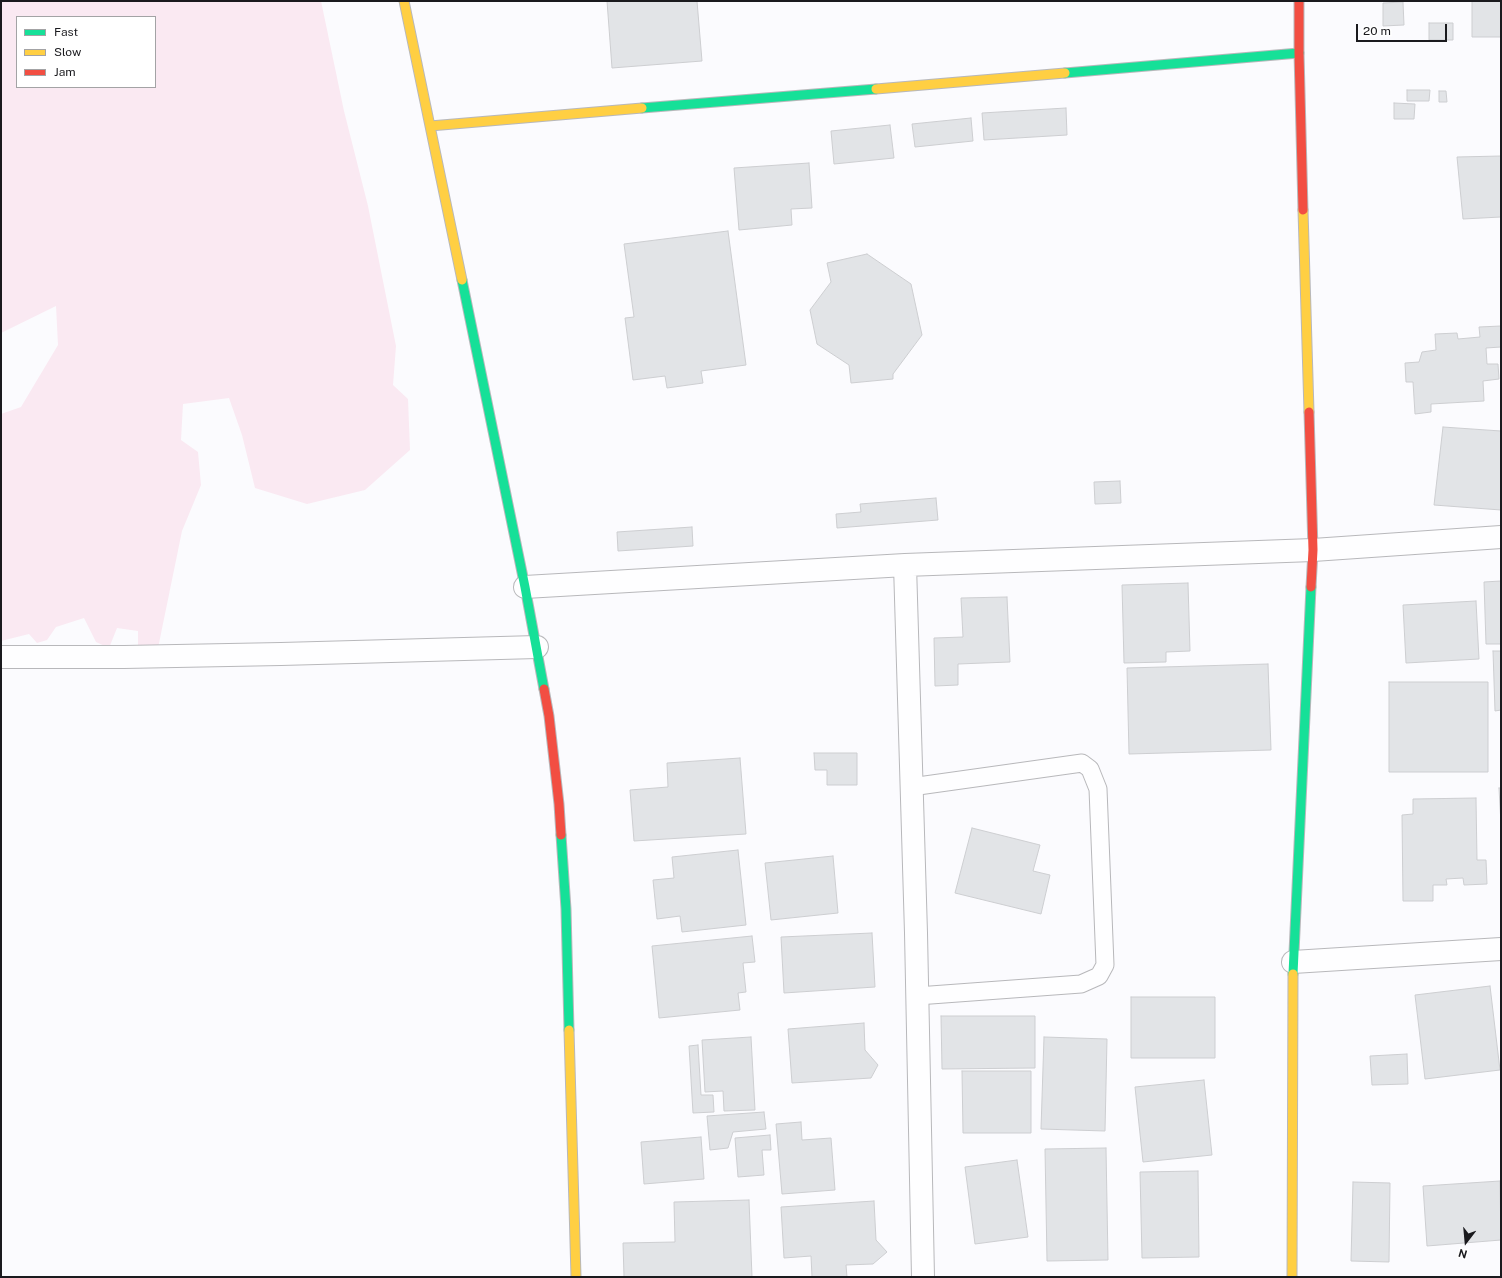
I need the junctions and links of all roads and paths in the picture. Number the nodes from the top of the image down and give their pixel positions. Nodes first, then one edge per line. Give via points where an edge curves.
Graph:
1 (404, 1) edge
2 (1299, 1) edge
3 (1299, 53) junction
4 (430, 126) junction
5 (1501, 538) edge
6 (1312, 550) junction
7 (905, 565) junction
8 (525, 587) junction
9 (537, 647) junction
10 (1, 657) edge
11 (911, 788) junction
12 (1501, 948) edge
13 (1293, 962) junction
14 (917, 996) junction
15 (576, 1277) edge
16 (923, 1277) edge
17 (1292, 1277) edge

1 - 4 street
2 - 3 street
3 - 4 street
3 - 6 street
4 - 8 street
5 - 6 street
6 - 7 street
6 - 13 street via 1302,811
7 - 8 street
7 - 11 street
8 - 9 street
9 - 10 street via 124,657
9 - 15 street via 549,716 559,804 566,909
11 - 14 street
11 - 14 lane via 1082,763 1090,769 1098,789 1105,965 1099,976 1081,984
12 - 13 street
13 - 17 street
14 - 16 street

